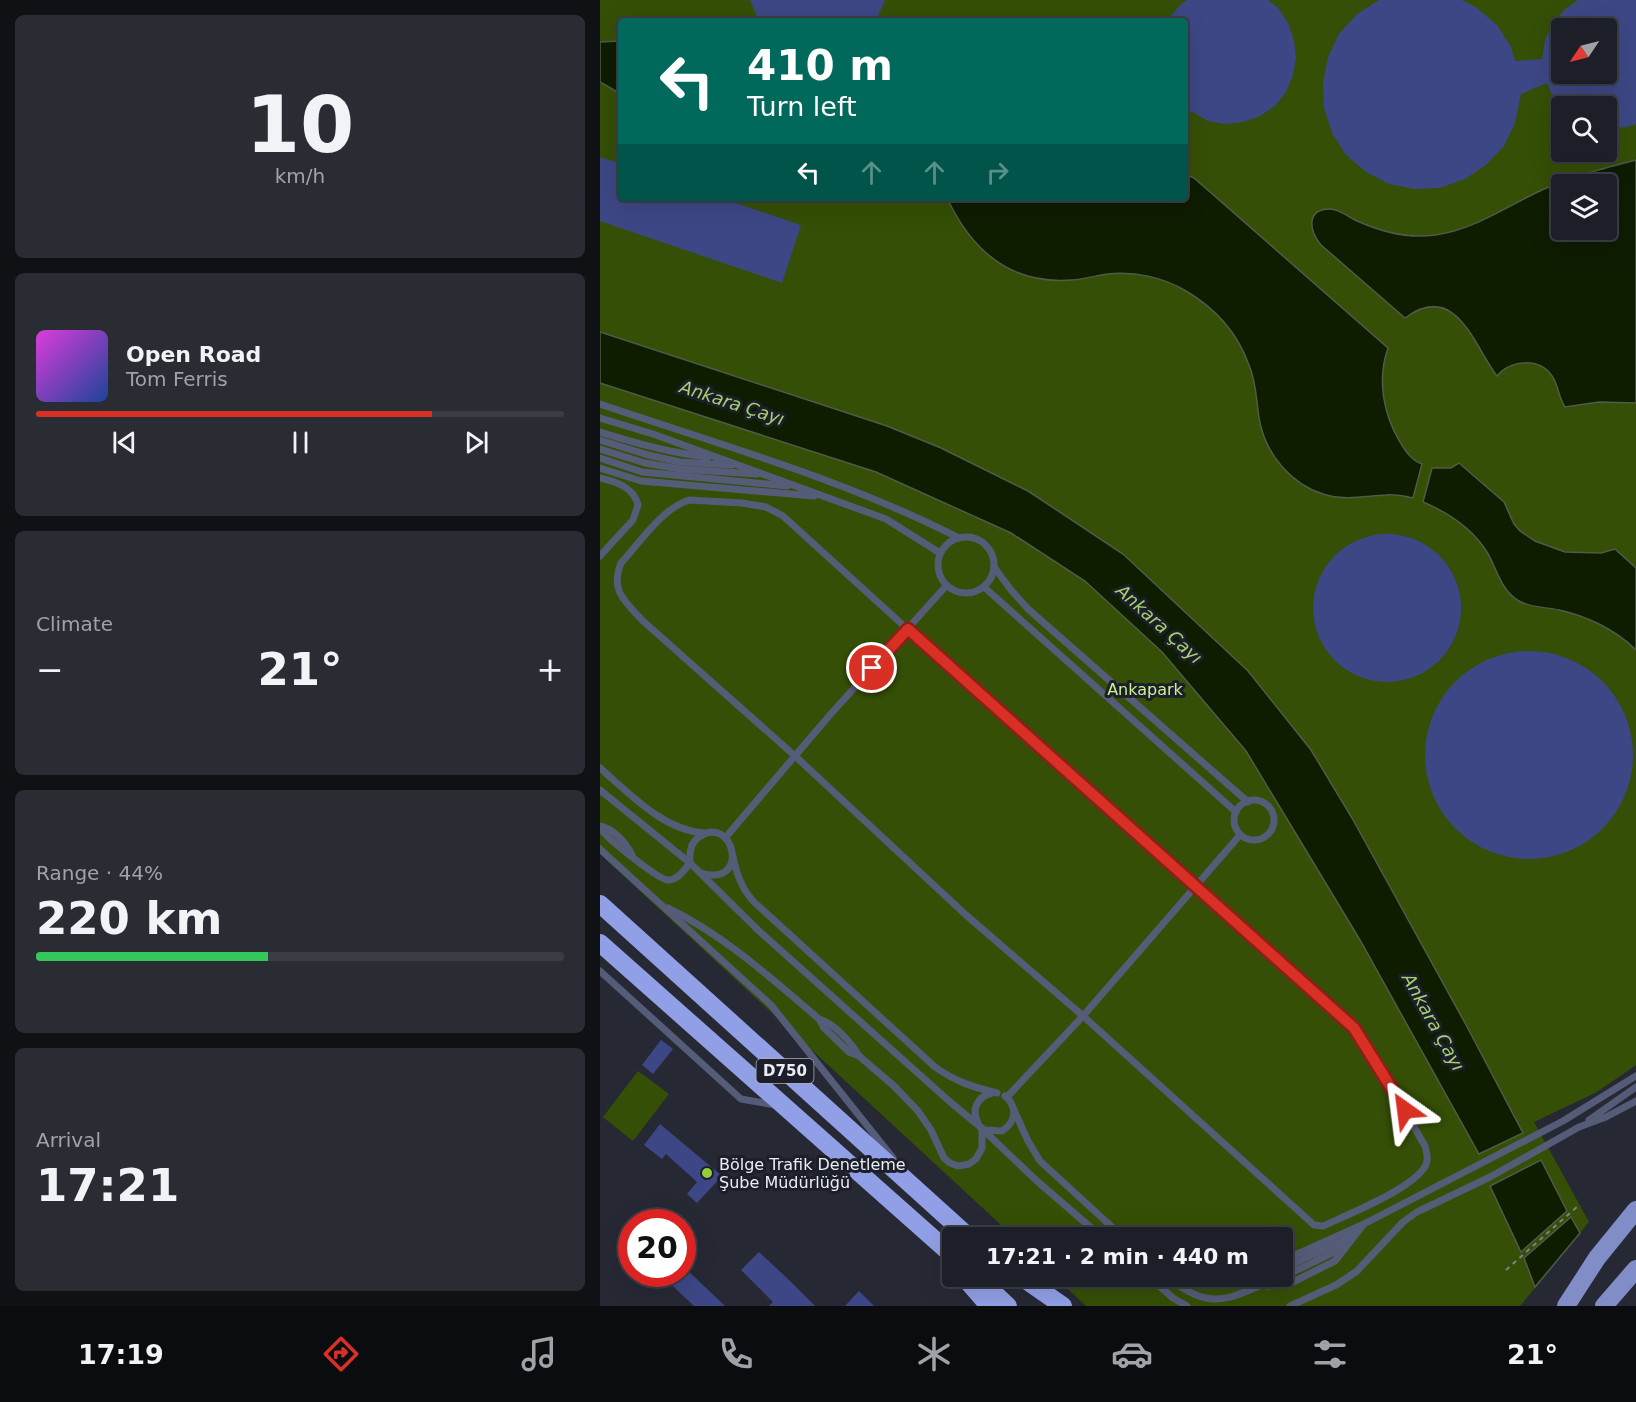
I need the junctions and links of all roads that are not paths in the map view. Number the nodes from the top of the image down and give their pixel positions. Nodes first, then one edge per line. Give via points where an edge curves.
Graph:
1 (600, 404) edge
2 (600, 418) edge
3 (600, 432) edge
4 (600, 440) edge
5 (600, 449) edge
6 (600, 458) edge
7 (719, 458) junction
8 (742, 466) junction
9 (600, 468) edge
10 (764, 475) junction
11 (600, 478) edge
12 (797, 487) junction
13 (826, 497) junction
14 (959, 538) junction
15 (940, 553) junction
16 (600, 556) edge
17 (994, 567) junction
18 (946, 586) junction
19 (984, 587) junction
20 (908, 629) junction
21 (795, 756) junction
22 (600, 768) edge
23 (600, 790) edge
24 (1248, 802) junction
25 (1236, 813) junction
26 (600, 827) edge
27 (706, 834) junction
28 (1240, 835) junction
29 (725, 837) junction
30 (600, 849) edge
31 (733, 856) junction
32 (690, 863) junction
33 (701, 873) junction
34 (1196, 886) junction
35 (659, 903) junction
36 (600, 904) edge
37 (600, 943) edge
38 (600, 970) edge
39 (1083, 1016) junction
40 (1636, 1076) edge
41 (1636, 1087) edge
42 (997, 1093) junction
43 (1007, 1097) junction
44 (1636, 1101) edge
45 (787, 1108) junction
46 (1014, 1110) junction
47 (1579, 1127) junction
48 (982, 1128) junction
49 (921, 1193) junction
50 (897, 1204) junction
51 (1636, 1210) edge
52 (1364, 1224) junction
53 (958, 1227) edge
54 (1090, 1227) edge
55 (1112, 1227) edge
56 (1355, 1235) junction
57 (942, 1246) edge
58 (942, 1254) edge
59 (1293, 1256) edge
60 (1293, 1264) edge
61 (1630, 1275) edge
62 (973, 1287) edge
63 (988, 1287) edge
64 (1026, 1287) edge
65 (1036, 1287) edge
66 (1160, 1287) edge
67 (1180, 1287) edge
68 (1254, 1288) joint
69 (1571, 1299) edge
70 (989, 1306) edge
71 (1008, 1306) edge
72 (1047, 1306) edge
73 (1063, 1306) edge
74 (1186, 1306) edge
75 (1290, 1306) edge
76 (1558, 1306) edge
77 (1604, 1306) edge
78 (1617, 1306) edge

1 - 14 lane via 830,482 912,514
2 - 7 lane
3 - 7 lane via 669,452
4 - 8 lane via 680,462
5 - 10 lane via 657,465
6 - 12 lane via 642,472
7 - 8 lane
8 - 10 lane
9 - 13 lane via 641,481
10 - 12 lane
11 - 16 lane via 632,492 638,505 633,520
12 - 13 lane
13 - 15 lane via 886,519
14 - 15 lane
14 - 17 lane via 975,538 983,543
15 - 18 lane via 937,567
17 - 19 lane
17 - 24 lane via 1028,609
18 - 19 lane via 961,593
18 - 20 lane
19 - 25 lane
20 - 21 lane
20 - 21 lane via 783,516 766,507 680,502 621,562 616,584 632,609
20 - 34 lane
21 - 29 lane
21 - 39 lane via 966,915
22 - 27 lane via 668,823
23 - 32 lane
24 - 25 lane
24 - 28 lane via 1258,801 1269,808 1273,827 1259,840
25 - 28 lane via 1234,824
26 - 32 lane via 623,851 660,879 675,878
27 - 29 lane
27 - 32 lane via 692,846
28 - 34 lane
29 - 31 lane
30 - 35 lane
31 - 33 lane via 723,873
31 - 42 lane via 740,881 754,902 935,1067 970,1086
32 - 33 lane
33 - 48 lane via 767,938
34 - 39 lane
34 - 39 lane via 1354,1028 1425,1146 1428,1161 1422,1172 1394,1192 1323,1227 1314,1225
35 - 48 lane via 729,944 819,1019 824,1029 849,1052 894,1086 918,1111 950,1163 958,1166 976,1159 982,1148
35 - 49 lane via 771,1005
36 - 49 highway, D750
37 - 45 highway, D750
38 - 45 lane via 741,1099
39 - 43 lane
40 - 52 lane via 1583,1111
41 - 47 lane
42 - 43 lane
42 - 48 lane via 979,1100 974,1112
43 - 46 lane
44 - 47 lane
45 - 50 highway, D750
46 - 48 lane via 1007,1128 995,1132
46 - 55 lane via 1040,1161
47 - 75 lane via 1417,1212 1358,1271 1336,1286
48 - 54 lane
49 - 53 highway, D750
50 - 57 highway, D750
50 - 58 highway
51 - 69 main road via 1597,1258
52 - 56 lane
52 - 59 lane
56 - 60 lane
56 - 68 lane via 1346,1246
61 - 77 main road
61 - 78 main road
62 - 70 highway
63 - 71 highway
64 - 72 highway
65 - 73 highway
66 - 74 lane
67 - 68 lane via 1213,1299 1233,1297
69 - 76 main road

